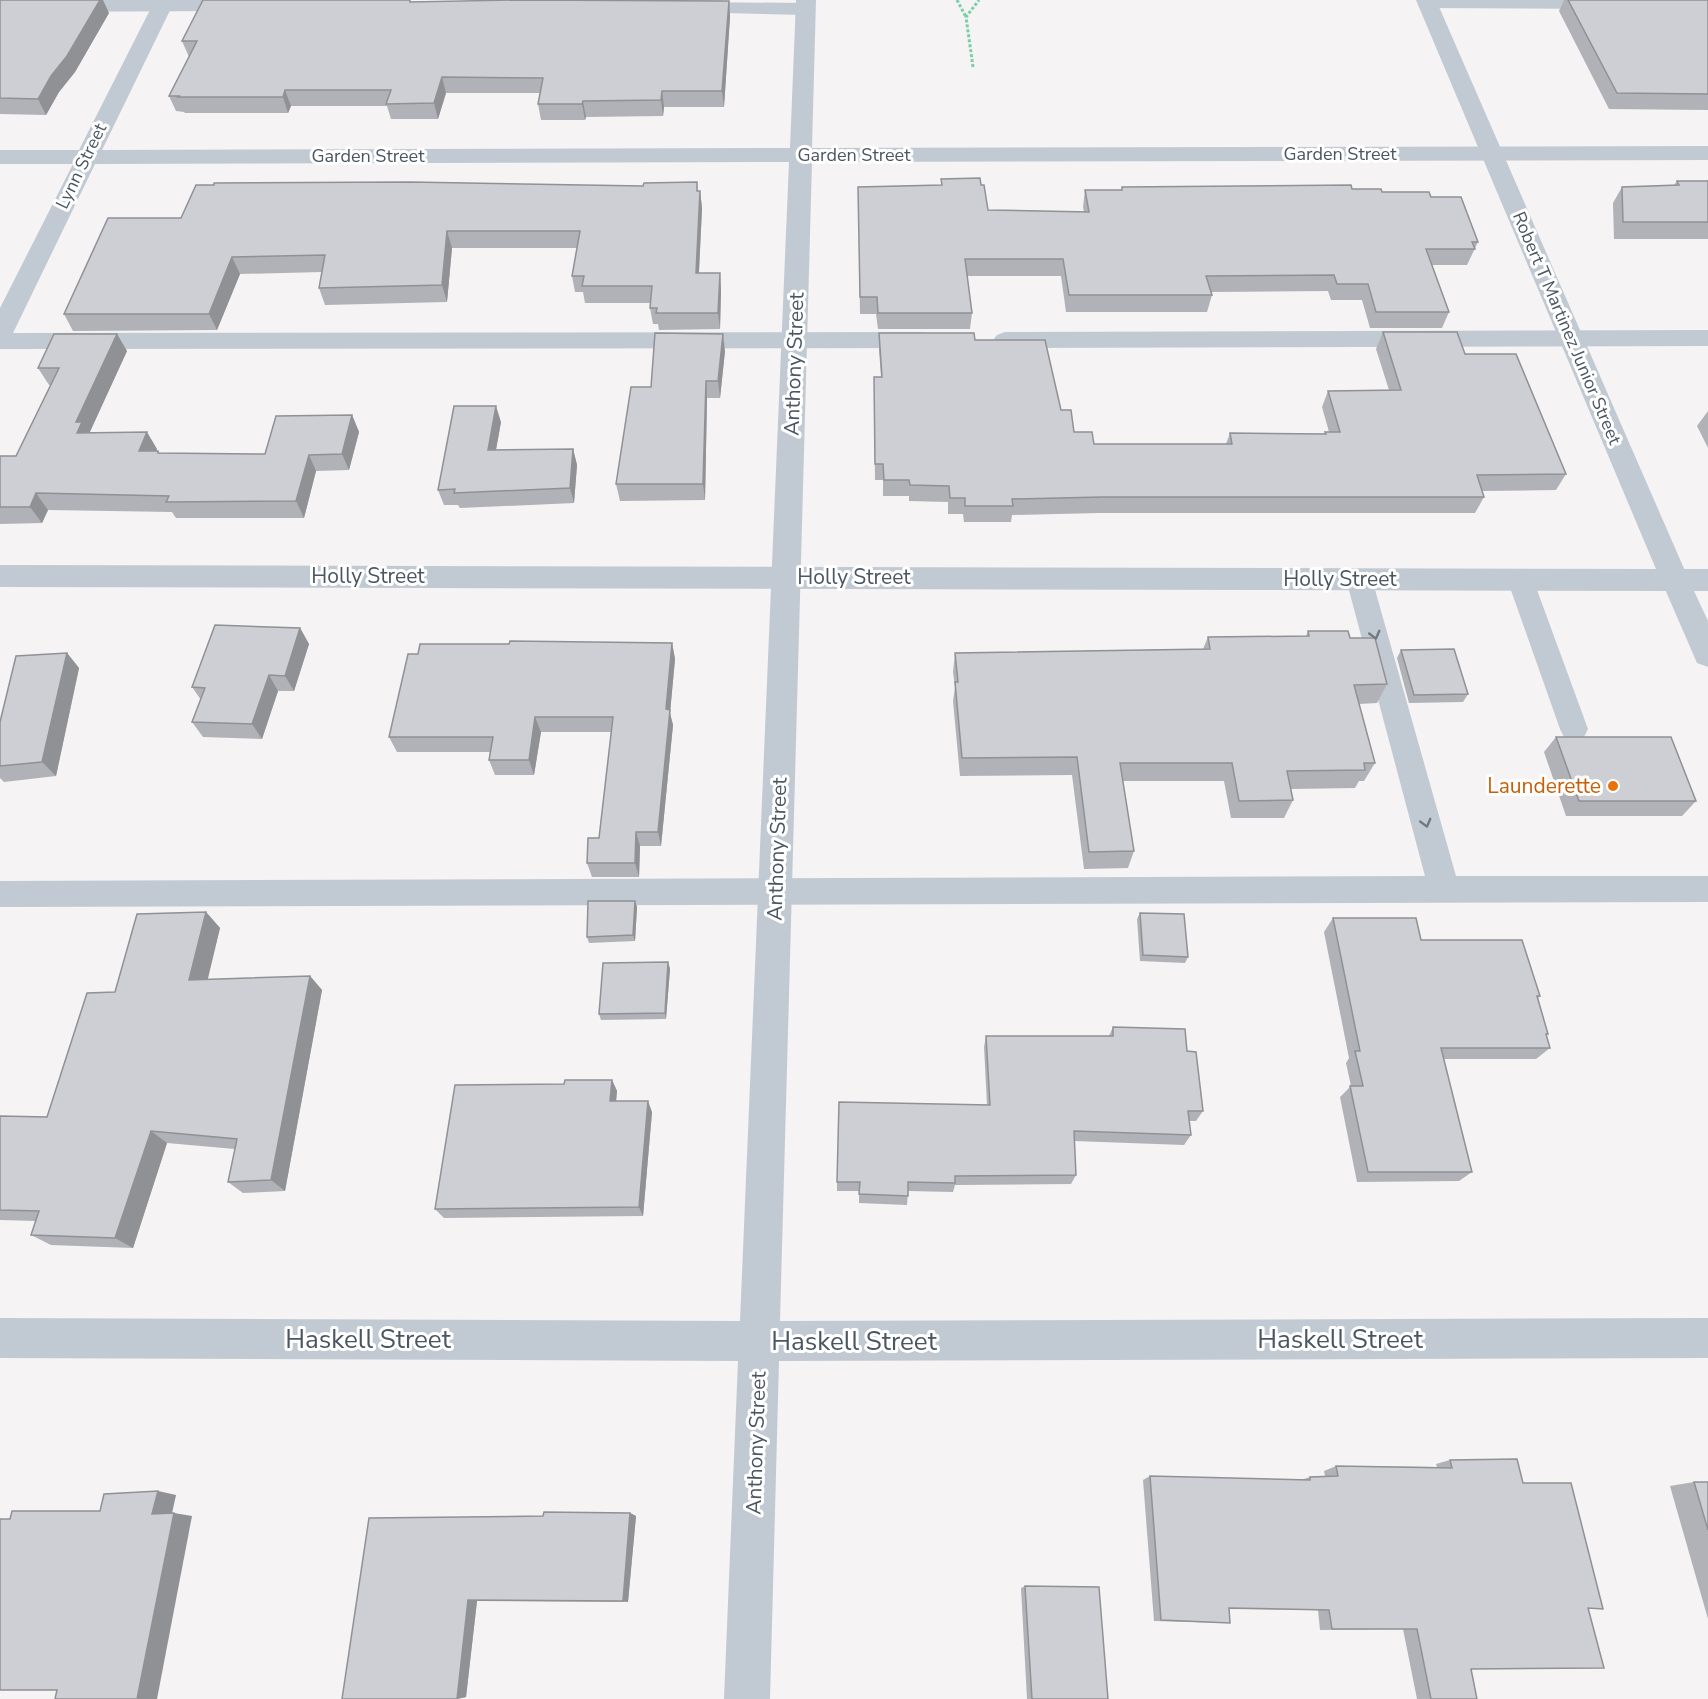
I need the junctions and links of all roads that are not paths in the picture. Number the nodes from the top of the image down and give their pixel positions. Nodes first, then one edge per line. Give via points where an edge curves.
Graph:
1 (1427, 1) edge
2 (164, 2) edge
3 (1626, 3) edge
4 (806, 4) edge
5 (257, 5) edge
6 (0, 6) edge
7 (669, 8) edge
8 (1492, 153) junction
9 (1708, 153) edge
10 (801, 155) junction
11 (0, 157) edge
12 (86, 157) junction
13 (0, 333) edge
14 (1572, 338) junction
15 (1708, 338) edge
16 (795, 340) junction
17 (944, 340) edge
18 (980, 340) edge
19 (0, 341) edge
20 (0, 576) edge
21 (786, 577) junction
22 (1359, 579) junction
23 (1520, 579) junction
24 (1675, 580) junction
25 (1708, 580) edge
26 (1708, 655) edge
27 (1574, 729) dead end
28 (1444, 889) junction
29 (1708, 889) edge
30 (775, 892) junction
31 (0, 894) edge
32 (0, 1338) edge
33 (1708, 1338) edge
34 (759, 1341) junction
35 (747, 1699) edge

1 - 3 lane
1 - 8 street, Robert T Martinez Junior Street
2 - 5 lane
2 - 6 lane
2 - 12 street, Lynn Street
4 - 7 lane
4 - 10 street, Anthony Street
8 - 9 street, Garden Street
8 - 10 street, Garden Street
8 - 14 street, Robert T Martinez Junior Street
10 - 12 street, Garden Street
10 - 16 street, Anthony Street
11 - 12 street, Garden Street
12 - 13 street, Lynn Street
14 - 15 lane
14 - 18 lane
14 - 24 street, Robert T Martinez Junior Street
16 - 17 lane
16 - 19 lane
16 - 21 street, Anthony Street
20 - 21 street, Holly Street
21 - 22 street, Holly Street
21 - 30 street, Anthony Street
22 - 23 street, Holly Street
22 -> 28 lane
23 - 24 street, Holly Street
23 - 27 lane
24 - 25 street, Holly Street
24 - 26 street, Robert T Martinez Junior Street
28 - 29 lane
28 - 30 lane
30 - 31 lane
30 - 34 street, Anthony Street
32 - 34 street, Haskell Street
33 - 34 street, Haskell Street
34 - 35 street, Anthony Street

